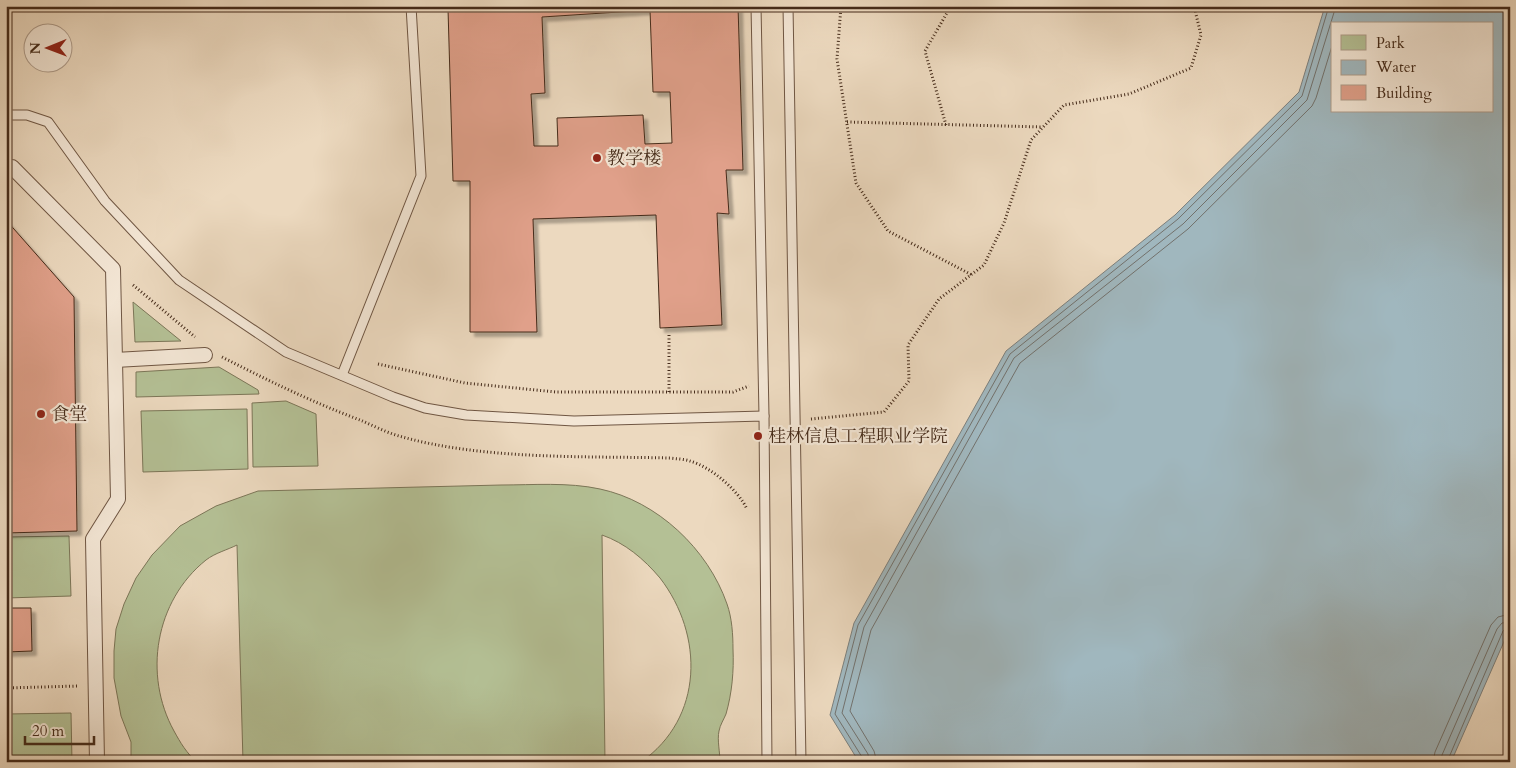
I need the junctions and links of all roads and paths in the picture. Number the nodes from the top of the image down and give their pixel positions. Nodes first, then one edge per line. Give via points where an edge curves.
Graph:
1 (411, 6) edge
2 (756, 6) edge
3 (788, 6) edge
4 (842, 6) edge
5 (951, 6) edge
6 (1194, 6) edge
7 (6, 109) edge
8 (6, 115) edge
9 (847, 122) junction
10 (946, 125) junction
11 (1043, 127) junction
12 (6, 167) edge
13 (113, 268) junction
14 (972, 274) junction
15 (669, 333) dead end
16 (197, 338) dead end
17 (212, 356) joint
18 (115, 360) junction
19 (378, 364) dead end
20 (342, 375) junction
21 (751, 385) dead end
22 (669, 392) junction
23 (764, 416) junction
24 (795, 420) junction
25 (749, 516) dead end
26 (96, 686) junction
27 (6, 688) edge
28 (97, 762) edge
29 (767, 762) edge
30 (801, 762) edge

1 - 20 lane via 420,176
2 - 23 lane
3 - 24 lane
4 - 9 path via 837,59
5 - 10 path via 925,51
6 - 11 path via 1201,35 1191,68 1129,94 1064,105
7 - 8 lane
8 - 20 lane via 28,115 48,122 105,202 179,280 286,352
9 - 10 path
9 - 14 path via 856,184 888,231
10 - 11 path
11 - 14 path via 1031,140 1004,223 984,265
12 - 13 street via 12,167
13 - 16 path
13 - 18 street
14 - 24 path via 939,299 908,344 909,381 884,412
15 - 22 path
17 - 18 street
17 - 25 path via 336,411 398,435 444,446 498,453 691,461 731,485 747,507
18 - 26 street via 118,499 93,539
19 - 22 path via 465,383 556,392
20 - 23 lane via 425,408 466,415 574,421
21 - 22 path via 733,392
23 - 29 lane
24 - 30 lane
26 - 27 path
26 - 28 street

